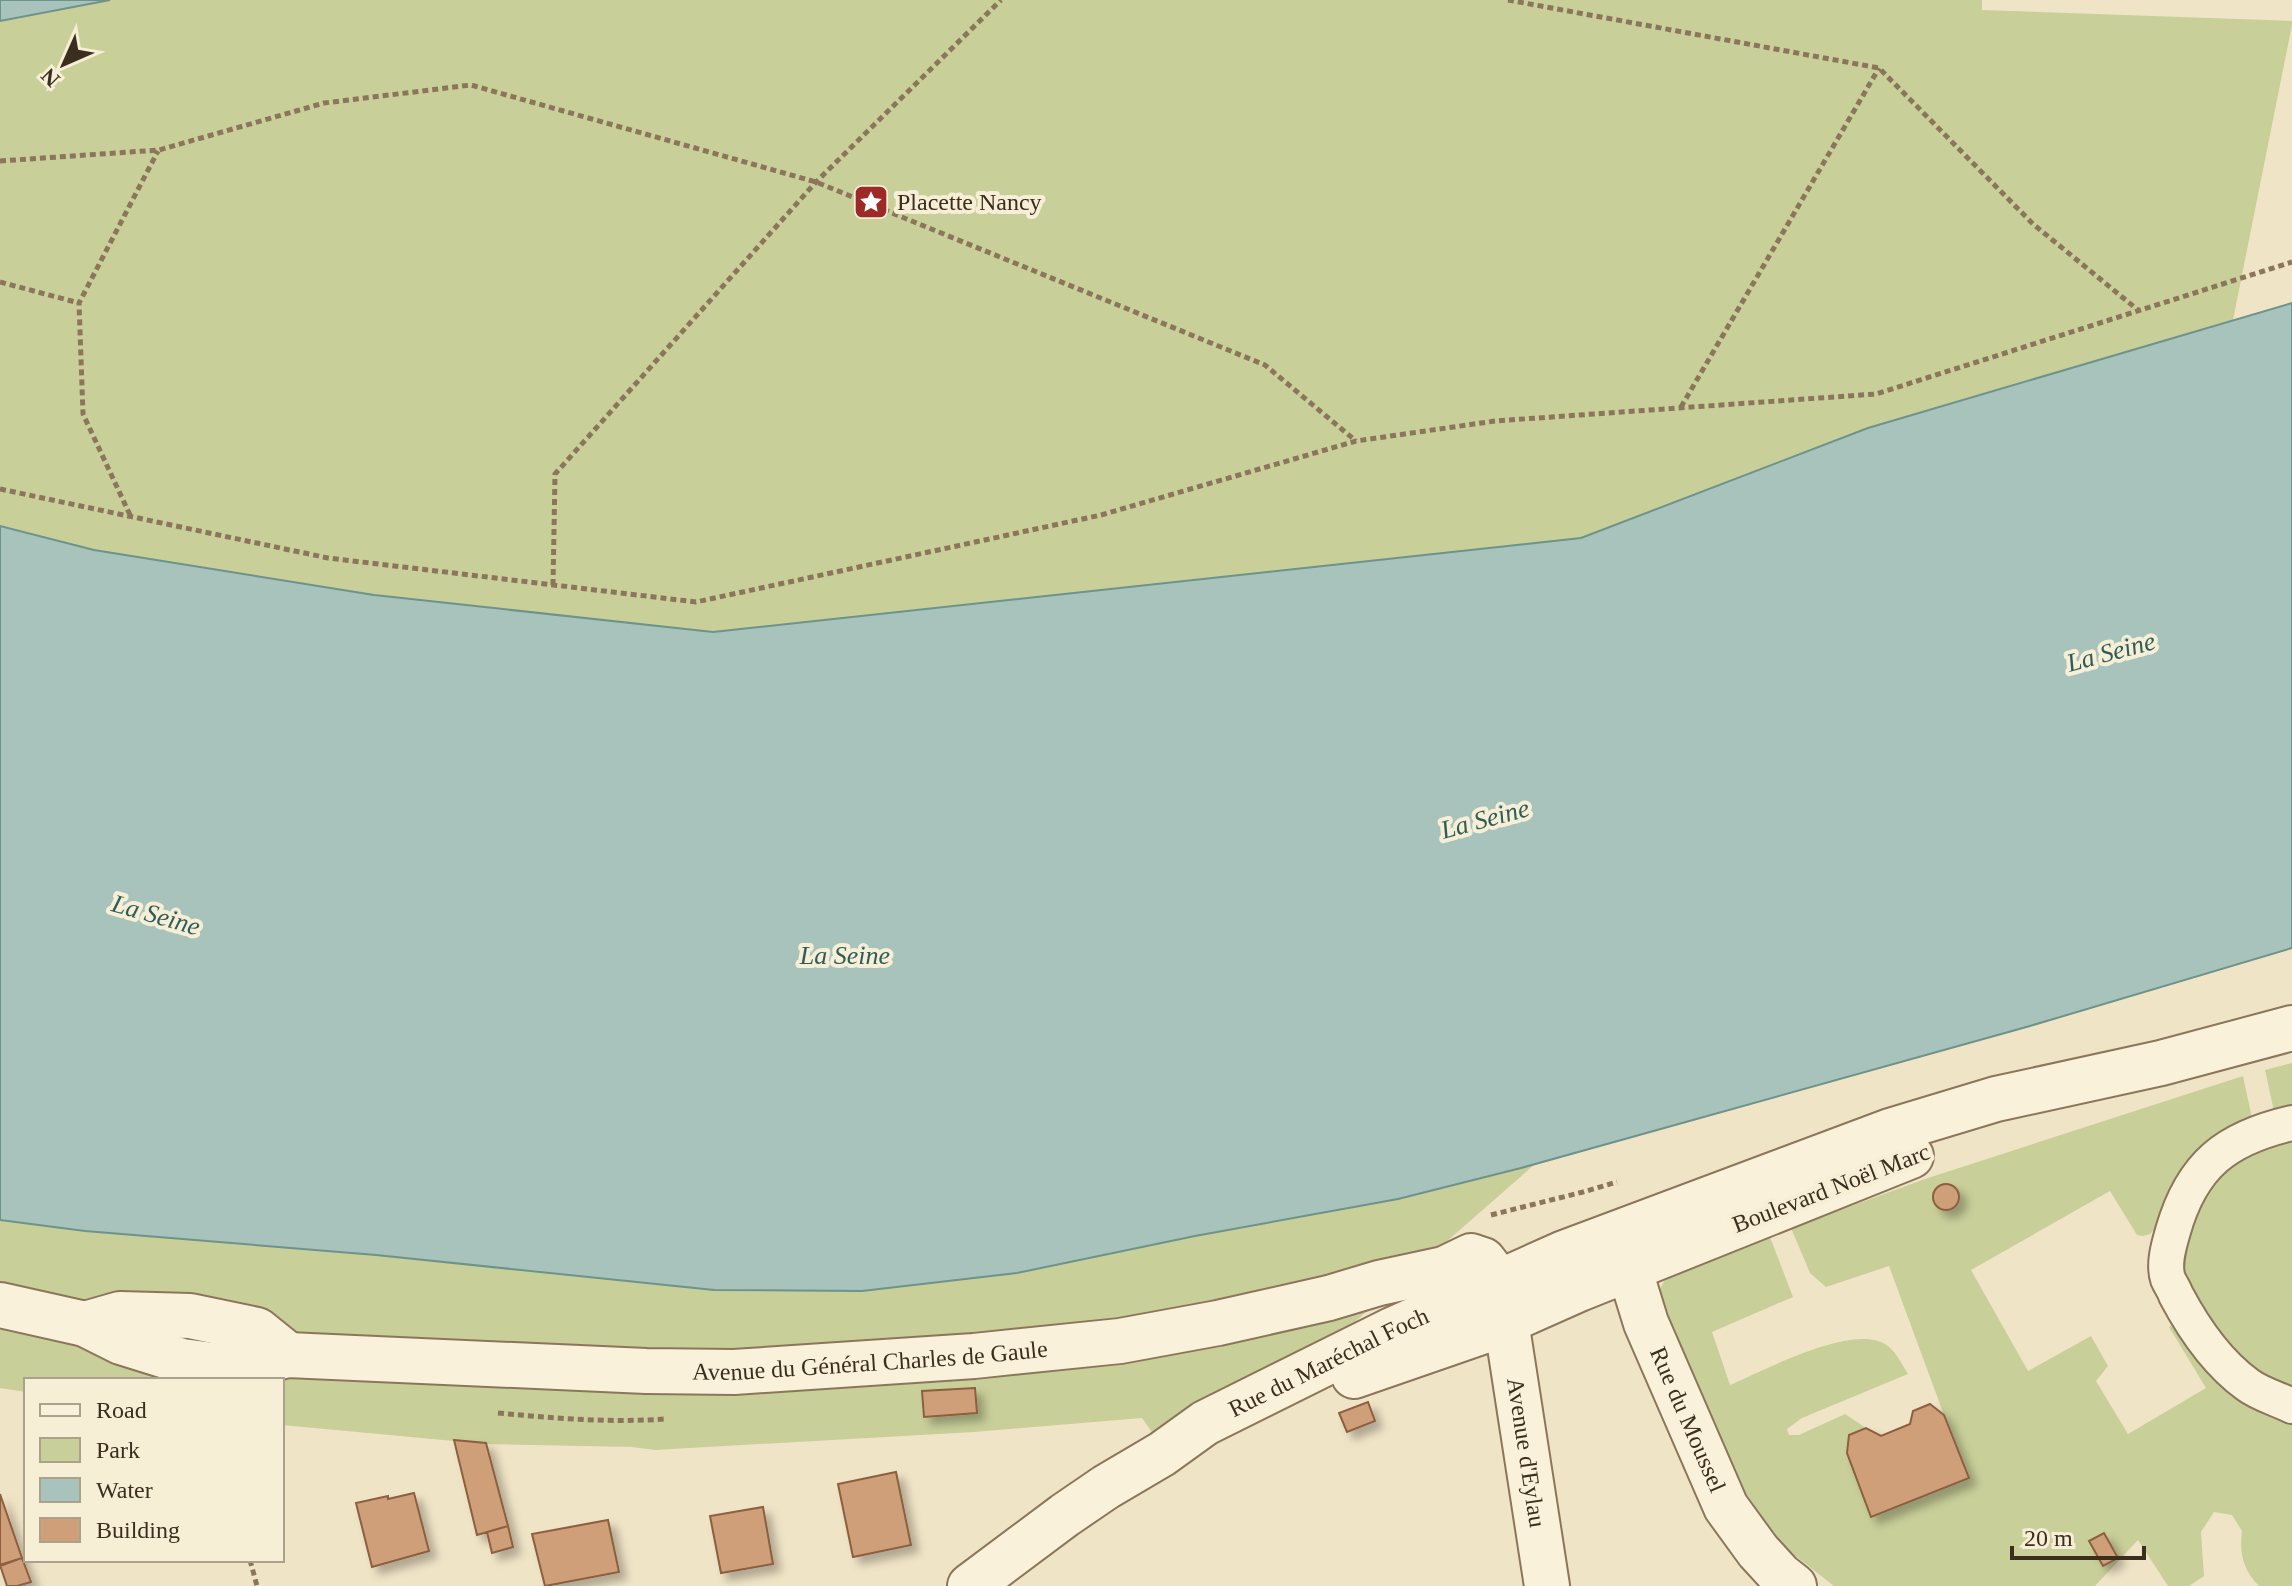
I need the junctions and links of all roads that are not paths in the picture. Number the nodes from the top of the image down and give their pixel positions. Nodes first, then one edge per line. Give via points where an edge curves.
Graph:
1 (2292, 1028) edge
2 (2292, 1123) edge
3 (1623, 1251) junction
4 (1379, 1283) junction
5 (1480, 1284) junction
6 (0, 1305) edge
7 (1394, 1329) junction
8 (2292, 1406) edge
9 (1162, 1454) junction
10 (970, 1586) edge
11 (1547, 1586) edge
12 (1794, 1586) edge

1 - 3 street, Boulevard Noël Marc via 2161,1063 1883,1166
2 - 8 street via 2246,1138 2203,1169 2177,1216 2166,1262 2167,1277 2205,1343 2249,1386
3 - 5 street, Boulevard Noël Marc via 1579,1289
3 - 12 street, Rue du Moussel via 1646,1323 1726,1507 1758,1551
4 - 5 street, Avenue du Général Charles de Gaule
4 - 6 street, Avenue du Général Charles de Gaule via 1120,1341 734,1372 288,1355 236,1368 182,1361 85,1324
4 - 7 street via 1396,1306
5 - 7 street, Rue du Maréchal Foch
5 - 9 street, Rue du Maréchal Foch via 1487,1330 1367,1370 1217,1436
5 - 11 street, Avenue d'Eylau
7 - 9 street, Rue du Maréchal Foch via 1205,1423
9 - 10 street, Rue du Maréchal Foch via 1106,1487

